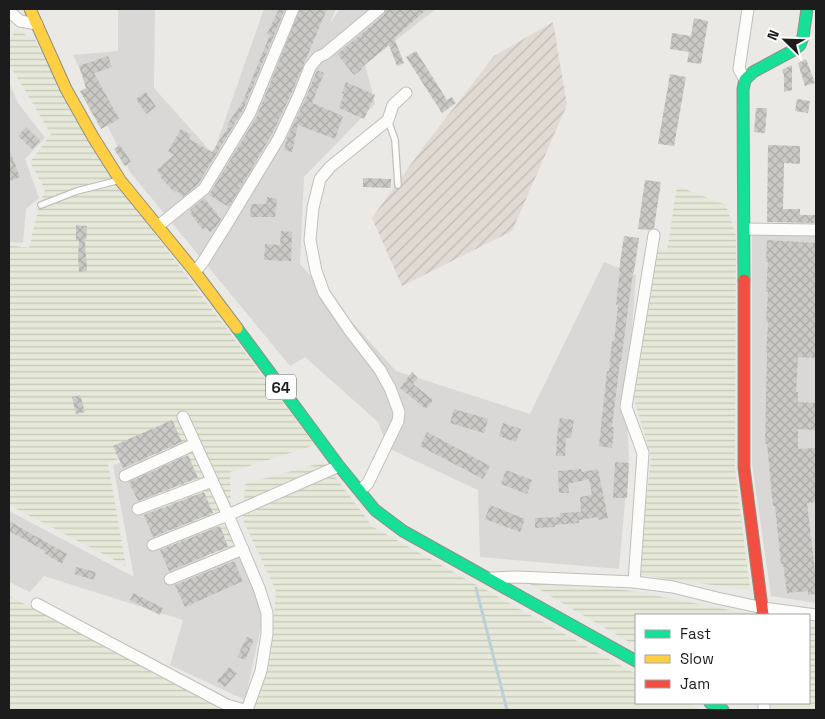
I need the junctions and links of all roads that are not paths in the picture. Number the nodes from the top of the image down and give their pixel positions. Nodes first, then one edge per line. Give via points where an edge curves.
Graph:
1 (30, 9) edge
2 (293, 9) edge
3 (379, 9) edge
4 (748, 9) edge
5 (807, 9) edge
6 (9, 12) edge
7 (37, 24) junction
8 (746, 80) junction
9 (406, 93) dead end
10 (388, 120) junction
11 (120, 180) junction
12 (398, 185) dead end
13 (41, 205) dead end
14 (158, 226) junction
15 (744, 229) junction
16 (816, 230) edge
17 (654, 235) dead end
18 (195, 272) junction
19 (182, 417) dead end
20 (195, 444) junction
21 (340, 466) junction
22 (125, 476) dead end
23 (212, 481) junction
24 (360, 491) junction
25 (138, 509) dead end
26 (228, 515) junction
27 (153, 545) dead end
28 (243, 549) junction
29 (489, 578) junction
30 (170, 579) dead end
31 (634, 582) junction
32 (37, 604) dead end
33 (763, 612) edge
34 (798, 614) edge
35 (635, 660) edge
36 (712, 704) edge
37 (245, 710) edge
38 (723, 710) edge

1 - 7 main road, 64
2 - 14 street via 250,113 209,181 204,189
3 - 18 street via 318,57 310,67 279,138
4 - 8 street via 739,69
5 - 8 main road via 800,45
6 - 7 street via 20,21
7 - 11 main road, 64 via 66,89
8 - 15 main road via 743,89
9 - 10 street via 393,106
10 - 12 lane via 395,140
10 - 24 street via 330,167 320,179 310,240 324,292 380,370 399,412 398,421 368,483
11 - 13 lane
11 - 14 main road, 64
14 - 18 main road, 64
15 - 16 street
15 - 33 main road via 744,468
17 - 31 street via 626,407 643,452
18 - 21 main road, 64
19 - 20 street
20 - 22 street
20 - 23 street
21 - 24 main road, 64
21 - 26 street
23 - 25 street
23 - 26 street
24 - 29 main road, 64 via 375,510 403,531
26 - 27 street
26 - 28 street
28 - 30 street
28 - 37 street via 267,613 261,671
29 - 31 street via 518,576
29 - 35 main road, 64
31 - 33 street via 672,587
32 - 37 street via 227,705
33 - 34 street
36 - 38 main road

